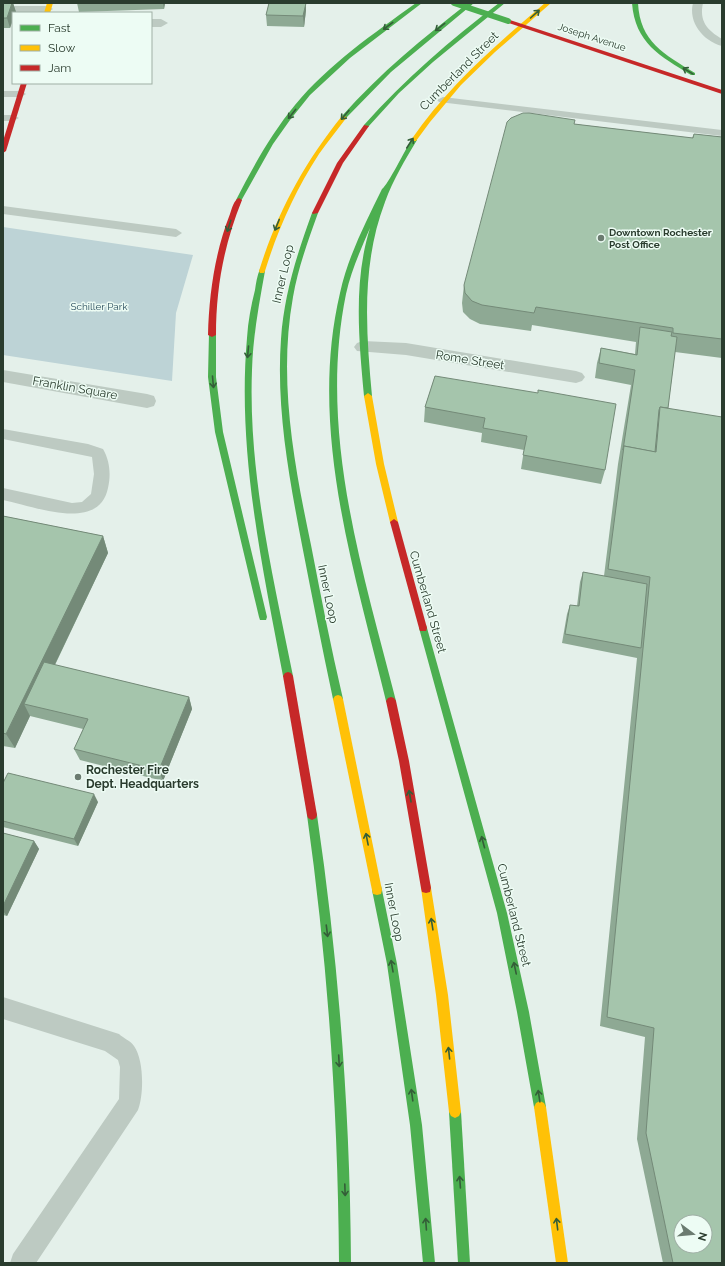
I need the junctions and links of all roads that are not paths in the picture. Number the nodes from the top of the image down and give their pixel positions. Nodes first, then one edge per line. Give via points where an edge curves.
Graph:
1 (419, 3) edge
2 (454, 3) edge
3 (471, 3) edge
4 (502, 3) edge
5 (548, 3) edge
6 (635, 3) edge
7 (698, 3) edge
8 (48, 8) edge
9 (3, 9) edge
10 (522, 26) junction
11 (722, 44) edge
12 (24, 84) edge
13 (722, 91) edge
14 (3, 94) edge
15 (21, 94) junction
16 (443, 100) junction
17 (8, 118) edge
18 (722, 133) edge
19 (3, 151) edge
20 (385, 189) junction
21 (3, 210) edge
22 (176, 234) dead end
23 (363, 346) junction
24 (3, 376) edge
25 (576, 377) dead end
26 (147, 401) dead end
27 (3, 434) edge
28 (3, 494) edge
29 (265, 624) dead end
30 (282, 694) dead end
31 (314, 826) junction
32 (3, 1008) edge
33 (22, 1263) edge
34 (344, 1263) edge
35 (429, 1263) edge
36 (464, 1263) edge
37 (562, 1263) edge

1 -> 29 main road via 340,64 297,108 276,134 250,176 233,213 222,250 211,328 215,401 222,445
2 - 10 main road, Joseph Avenue, bridge
3 -> 31 main road, Inner Loop via 411,50 373,85 322,144 281,215 262,268 255,299 247,365 246,399 253,476
35 -> 4 main road, Inner Loop via 416,1125 403,1032 378,892 292,477 283,401 283,354 294,274 312,218 336,170 365,127 399,89
10 -> 5 main road, Cumberland Street
13 -> 6 main road via 657,50 638,25 634,12
7 - 11 lane via 698,23 707,34
8 - 9 lane
10 - 13 main road, Joseph Avenue
10 - 16 main road, Cumberland Street
12 - 15 main road
14 - 15 lane
15 - 17 main road
16 - 18 lane
20 -> 16 main road, Cumberland Street via 409,144
17 - 19 main road
20 - 23 main road, Cumberland Street via 370,232 364,268
36 -> 20 main road via 453,1100 435,942 398,728 349,522 336,441 334,379 340,307 355,255
21 - 22 lane
23 - 25 street, Rome Street via 406,350
37 -> 23 main road, Cumberland Street via 551,1168 522,1002 489,862 384,488 372,427
24 - 26 street, Franklin Square
27 - 28 lane via 88,450 98,453 102,460 100,496 83,509 72,509
30 - 31 main road
31 -> 34 main road, Inner Loop via 338,1041 345,1216
32 - 33 lane via 111,1042 126,1053 131,1067 130,1102

